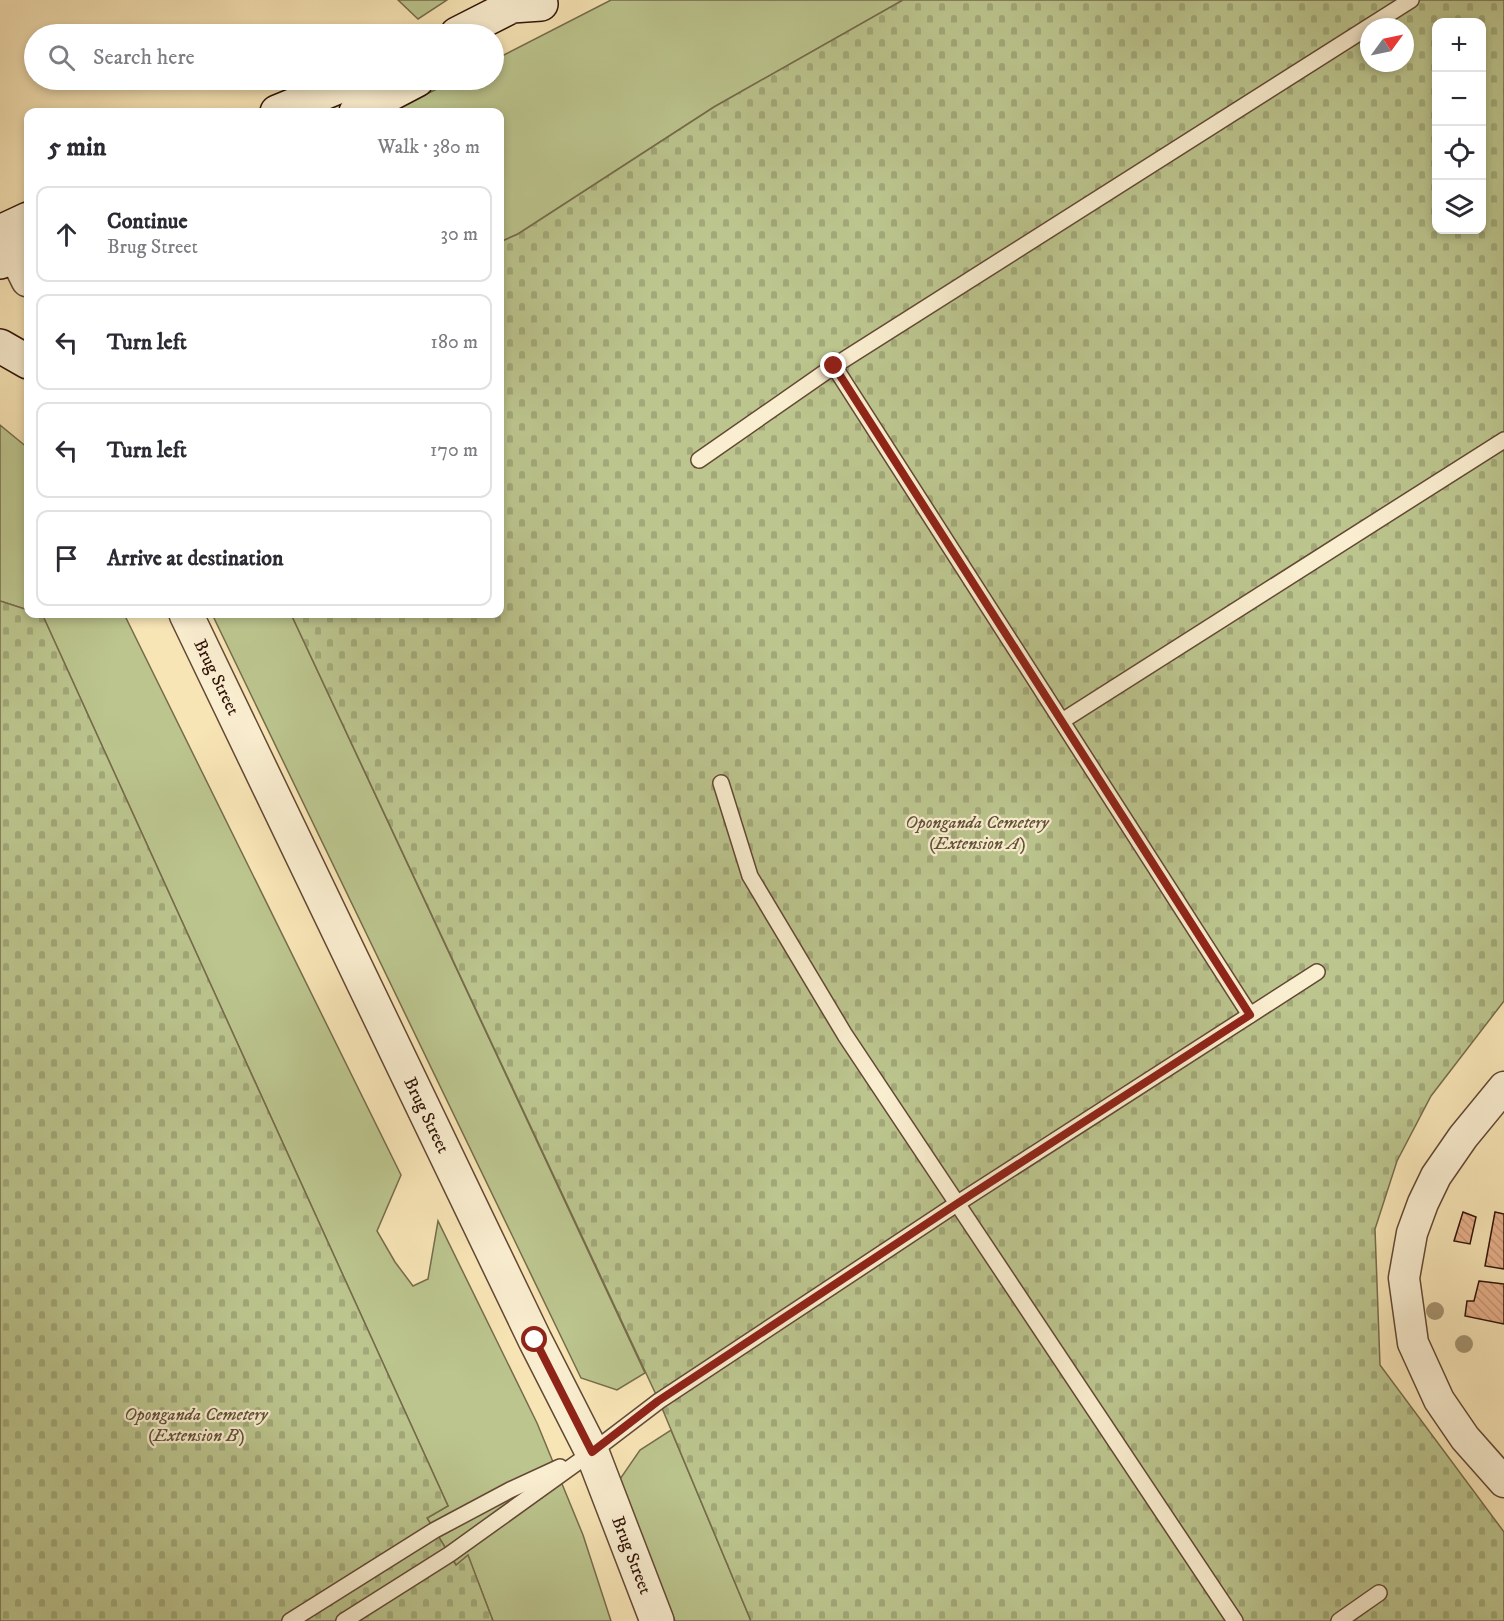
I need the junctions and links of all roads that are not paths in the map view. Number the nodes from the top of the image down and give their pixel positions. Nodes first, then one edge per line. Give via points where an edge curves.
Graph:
1 (1412, 0) edge
2 (544, 2) edge
3 (476, 24) edge
4 (504, 35) edge
5 (331, 90) edge
6 (398, 90) edge
7 (287, 108) edge
8 (364, 108) edge
9 (0, 346) edge
10 (24, 360) edge
11 (834, 366) junction
12 (1504, 440) edge
13 (699, 460) dead end
14 (188, 618) edge
15 (1062, 722) junction
16 (721, 783) dead end
17 (1317, 972) dead end
18 (1250, 1015) junction
19 (1504, 1087) edge
20 (958, 1203) junction
21 (592, 1452) junction
22 (1504, 1482) edge
23 (1379, 1593) dead end
24 (290, 1621) edge
25 (344, 1621) edge
26 (657, 1621) edge
27 (1235, 1621) edge
28 (1339, 1621) edge

1 - 11 lane
2 - 3 street via 512,6
2 - 4 street via 521,26
5 - 7 street
6 - 8 street
9 - 10 street
11 - 13 lane
11 - 15 lane
12 - 15 lane
14 - 21 street, Brug Street
15 - 18 lane
16 - 20 lane via 750,876 845,1035
17 - 18 lane
18 - 20 lane
19 - 22 street via 1462,1137 1436,1176 1412,1233 1404,1278 1413,1343 1439,1400 1465,1438
20 - 21 lane via 658,1401
20 - 27 lane
21 - 24 lane via 435,1530
21 - 25 lane via 450,1554
21 - 26 street, Brug Street
23 - 28 lane

